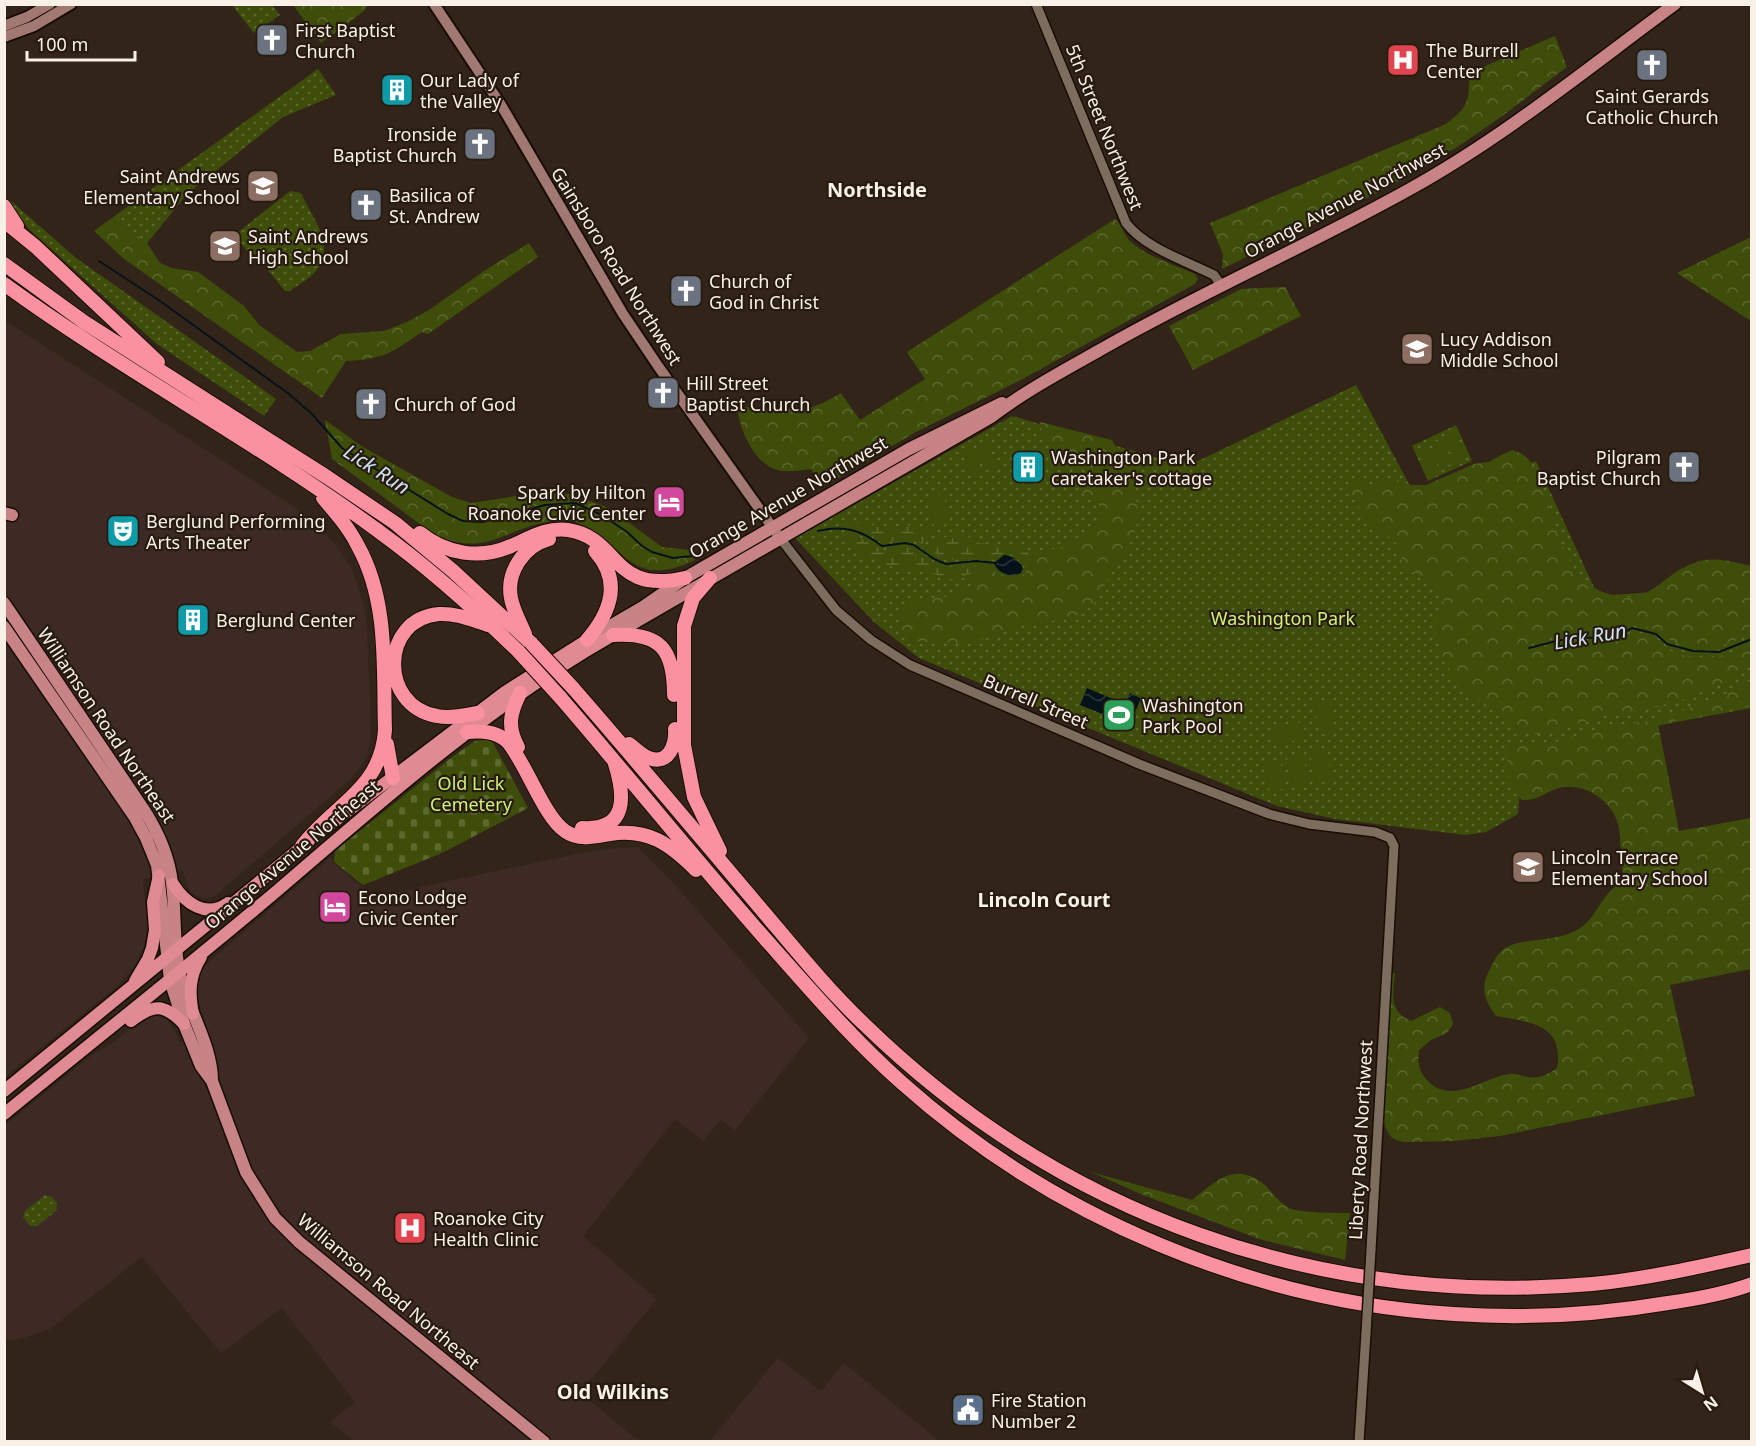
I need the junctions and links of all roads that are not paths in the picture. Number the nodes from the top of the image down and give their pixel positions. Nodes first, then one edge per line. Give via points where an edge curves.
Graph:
1 (50, 4) edge
2 (71, 4) edge
3 (434, 4) edge
4 (1036, 4) edge
5 (1675, 4) edge
6 (4, 27) edge
7 (4, 37) edge
8 (4, 206) edge
9 (4, 221) edge
10 (36, 247) junction
11 (4, 264) edge
12 (5, 284) edge
13 (1221, 285) junction
14 (176, 381) junction
15 (314, 487) junction
16 (395, 523) junction
17 (776, 533) junction
18 (685, 578) junction
19 (710, 578) junction
20 (4, 603) edge
21 (4, 627) edge
22 (493, 627) junction
23 (613, 635) junction
24 (587, 640) junction
25 (530, 643) junction
26 (520, 693) junction
27 (478, 713) junction
28 (385, 730) junction
29 (467, 732) junction
30 (611, 733) junction
31 (614, 759) junction
32 (393, 778) junction
33 (314, 837) junction
34 (1392, 841) joint
35 (302, 846) junction
36 (732, 874) junction
37 (159, 875) junction
38 (259, 883) junction
39 (172, 884) junction
40 (743, 913) junction
41 (207, 949) junction
42 (173, 965) junction
43 (127, 992) junction
44 (193, 1014) junction
45 (184, 1024) junction
46 (86, 1047) junction
47 (212, 1081) junction
48 (4, 1091) edge
49 (4, 1114) edge
50 (1752, 1255) edge
51 (1752, 1284) edge
52 (544, 1442) edge
53 (1359, 1442) edge

1 - 6 main road
2 - 7 main road via 34,26
3 - 17 main road, Gainsboro Road Northwest via 501,105 623,314
4 - 13 street, 5th Street Northwest via 1126,223 1149,244 1214,275
5 - 13 main road, Orange Avenue Northwest via 1451,165
8 - 10 highway
9 - 10 highway
10 - 14 highway
11 - 14 highway
12 - 15 highway
13 - 17 main road, Orange Avenue Northwest via 1015,399 933,436
14 - 16 highway
15 - 22 highway via 411,555
15 - 28 highway via 357,544 376,589
16 - 18 highway via 413,528 453,551 474,554 497,551 548,531 571,531 591,539 635,577 661,583
16 - 25 highway via 475,590
17 - 18 main road, Orange Avenue Northwest
17 - 19 main road, Orange Avenue Northwest
17 - 34 street, Burrell Street via 836,610 871,640 910,665 1139,764 1261,811 1309,824 1375,832
18 - 24 main road, Orange Avenue Northwest
19 - 23 main road, Orange Avenue Northwest
19 - 36 highway via 693,598 684,626 684,745 694,797
20 - 39 main road, Williamson Road Northeast via 155,827 167,856
21 - 37 main road, Williamson Road Northeast via 142,829
22 - 27 highway via 453,615 429,616 414,623 404,634 394,658 394,676 400,691 420,710 443,717
22 - 31 highway, bridge
23 - 26 highway, Orange Avenue Northeast
23 - 30 highway via 644,636 659,645 669,658 674,677 676,739 665,758 653,760
24 - 25 highway via 603,619 611,583 595,551 583,543 552,538 523,556 510,586 514,610
24 - 27 highway, Orange Avenue Northeast
25 - 30 highway, bridge
26 - 29 highway, Orange Avenue Northeast
26 - 31 highway via 510,717 513,737 556,810 569,823 591,829 616,815 623,795
27 - 32 highway, Orange Avenue Northeast
28 - 32 highway
28 - 35 highway via 380,759 367,782
29 - 40 highway via 489,732 507,741 553,818 565,831 581,837 635,833 664,843
29 - 41 highway, Orange Avenue Northeast
30 - 36 highway
31 - 40 highway
32 - 33 highway, Orange Avenue Northeast
33 - 35 highway, Orange Avenue Northeast
33 - 42 highway via 306,852
34 - 53 street, Liberty Road Northwest, bridge
35 - 38 highway, Orange Avenue Northeast
36 - 50 highway via 862,1023 967,1112 1082,1184 1199,1236 1347,1274 1483,1288 1619,1281
37 - 42 main road, Williamson Road Northeast
37 - 43 highway via 153,902 152,948
38 - 39 highway via 222,907 210,910 193,906
38 - 42 highway, Orange Avenue Northeast
39 - 42 main road, Williamson Road Northeast
40 - 51 highway via 850,1034 962,1132 1083,1208 1233,1273 1348,1302 1487,1316 1567,1315 1634,1308 1713,1295
41 - 42 highway, Orange Avenue Northeast
41 - 44 highway via 192,976
42 - 43 highway, Orange Avenue Northeast
42 - 44 main road, Williamson Road Northeast
42 - 45 main road, Williamson Road Northeast
42 - 46 highway, Orange Avenue Northeast
43 - 48 highway, Orange Avenue Northeast
44 - 47 main road, Williamson Road Northeast via 212,1065
45 - 46 highway via 170,1011 149,1009 112,1036
45 - 47 main road, Williamson Road Northeast via 201,1066
46 - 49 highway, Orange Avenue Northeast
47 - 52 main road, Williamson Road Northeast via 246,1172 263,1202 286,1230

